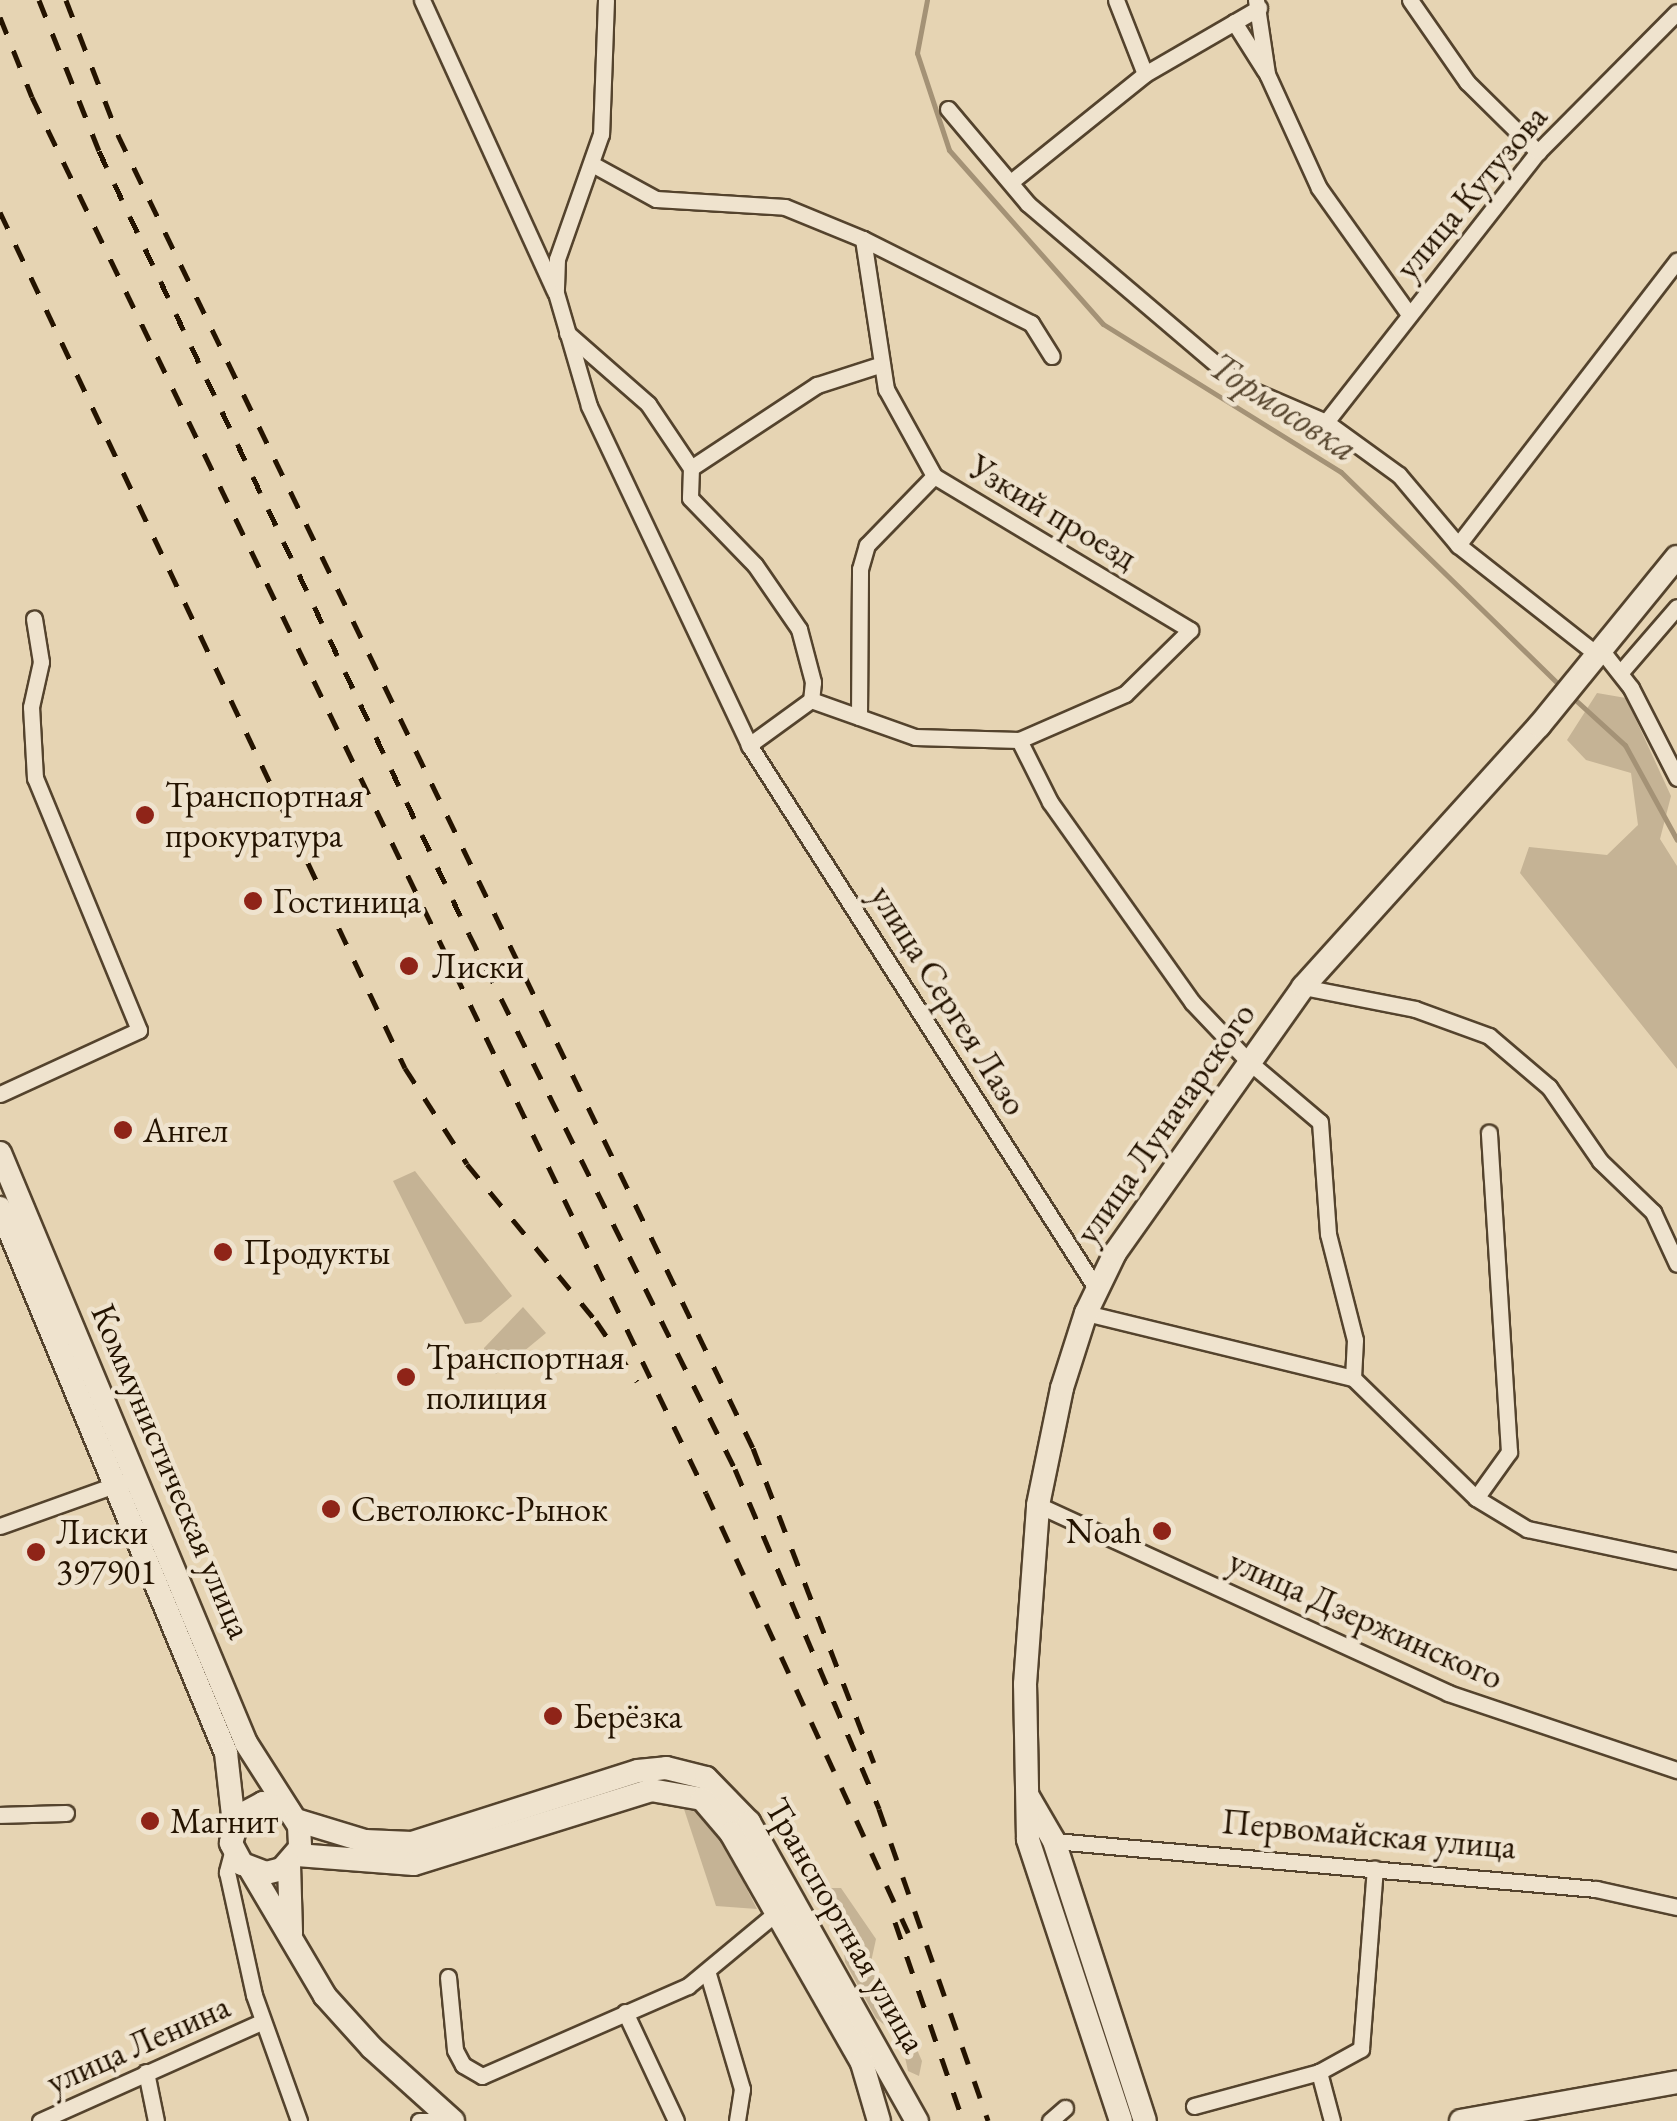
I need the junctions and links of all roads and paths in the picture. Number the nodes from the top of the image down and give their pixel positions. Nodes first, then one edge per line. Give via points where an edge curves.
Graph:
1 (606, 0) edge
2 (1116, 0) edge
3 (1410, 0) edge
4 (425, 1) edge
5 (1257, 4) edge
6 (1677, 12) edge
7 (1234, 22) junction
8 (1144, 74) junction
9 (1267, 74) junction
10 (948, 110) dead end
11 (1538, 152) junction
12 (592, 164) junction
13 (1012, 181) junction
14 (863, 239) junction
15 (1677, 262) edge
16 (556, 293) junction
17 (1409, 314) junction
18 (565, 331) junction
19 (1052, 356) dead end
20 (882, 364) junction
21 (1326, 422) junction
22 (691, 468) junction
23 (934, 476) junction
24 (1458, 545) junction
25 (1677, 557) edge
26 (1677, 607) edge
27 (34, 619) dead end
28 (1600, 653) junction
29 (1620, 673) junction
30 (811, 700) junction
31 (860, 717) junction
32 (1019, 740) junction
33 (749, 745) junction
34 (1677, 778) edge
35 (1303, 988) junction
36 (1248, 1062) junction
37 (0, 1094) edge
38 (1489, 1133) dead end
39 (0, 1153) edge
40 (0, 1208) edge
41 (1677, 1264) edge
42 (1096, 1288) junction
43 (1086, 1312) junction
44 (1353, 1378) junction
45 (128, 1480) junction
46 (1476, 1498) junction
47 (1038, 1505) junction
48 (0, 1526) edge
49 (1677, 1562) edge
50 (1677, 1770) edge
51 (1027, 1795) junction
52 (66, 1813) dead end
53 (0, 1814) edge
54 (293, 1815) junction
55 (234, 1824) junction
56 (1028, 1839) junction
57 (1054, 1841) junction
58 (233, 1849) junction
59 (293, 1860) junction
60 (250, 1869) junction
61 (1376, 1869) junction
62 (1677, 1907) edge
63 (777, 1912) junction
64 (292, 1947) junction
65 (708, 1974) junction
66 (448, 1977) dead end
67 (625, 2012) junction
68 (261, 2022) junction
69 (146, 2072) junction
70 (1319, 2072) junction
71 (1677, 2082) edge
72 (1194, 2106) dead end
73 (1065, 2108) dead end
74 (40, 2121) edge
75 (156, 2121) edge
76 (299, 2121) edge
77 (418, 2121) edge
78 (434, 2121) edge
79 (453, 2121) edge
80 (676, 2121) edge
81 (737, 2121) edge
82 (878, 2121) edge
83 (917, 2121) edge
84 (1050, 2121) edge
85 (1120, 2121) edge
86 (1145, 2121) edge
87 (1332, 2121) edge
88 (1461, 2121) edge

1 - 12 street via 604,102
2 - 8 street
3 - 11 street via 1467,82
4 - 16 street
5 - 7 street
5 - 9 street
6 - 11 street, улица Кутузова
7 - 8 street
7 - 9 street
8 - 13 street
9 - 17 street via 1319,188
10 - 13 street
11 - 17 street, улица Кутузова
12 - 14 street via 656,200 785,207
12 - 16 street via 563,226
13 - 21 street via 1028,204 1242,386
14 - 19 street via 1031,323
14 - 20 street, Узкий проезд
15 - 24 street
16 - 18 street, улица Сергея Лазо
17 - 21 street, улица Кутузова
18 - 22 street via 648,404
18 - 33 street, улица Сергея Лазо via 634,509
20 - 22 street via 817,385
20 - 23 street, Узкий проезд via 886,389
21 - 24 street via 1399,475
22 - 30 street via 690,498 755,566 799,629 814,682
23 - 31 street via 867,545 860,569
23 - 32 street, Узкий проезд via 1190,630 1124,694
24 - 28 street
25 - 28 main road, улица Луначарского
26 - 29 street
27 - 37 street via 42,662 31,707 34,778 139,1030
28 - 29 street
28 - 35 main road, улица Луначарского
29 - 34 street
30 - 31 street
30 - 33 street
31 - 32 street via 915,737
32 - 36 street via 1050,802 1192,1002
33 - 42 street, улица Сергея Лазо
35 - 36 main road, улица Луначарского
35 - 41 street via 1415,1009 1489,1036 1550,1087 1600,1161 1652,1212
36 - 42 main road, улица Луначарского
36 - 44 street via 1320,1122 1328,1234 1355,1340
38 - 46 street via 1487,1182 1505,1303 1509,1452
39 - 45 main road, Коммунистическая улица
40 - 45 main road, Коммунистическая улица
42 - 43 main road, улица Луначарского
43 - 44 street
43 - 47 main road, улица Луначарского via 1058,1403
44 - 46 street
45 - 48 street
45 - 54 main road, Коммунистическая улица via 246,1743
45 - 55 main road, Коммунистическая улица via 226,1752
46 - 49 street via 1527,1530
47 - 50 street, улица Дзержинского via 1448,1693
47 - 51 main road, улица Луначарского via 1025,1684
51 - 56 main road, улица Луначарского
51 - 57 main road
52 - 53 street
54 - 55 main road via 254,1805
54 - 59 main road
54 - 83 main road, Транспортная улица via 365,1841 412,1843 638,1770 666,1768 706,1778 749,1822
55 - 58 main road
56 - 57 main road
56 - 85 main road, улица Луначарского
57 - 61 street, Первомайская улица
57 - 86 main road
58 - 60 main road
58 - 68 street via 227,1872
59 - 60 main road via 266,1873
59 - 63 main road, Транспортная улица via 414,1864 627,1796 679,1791 712,1807
59 - 64 main road
60 - 64 main road
61 - 62 street, Первомайская улица via 1596,1890
61 - 70 street via 1361,2049
63 - 65 street
63 - 82 main road, Транспортная улица via 862,2063
64 - 79 main road via 372,2048
65 - 67 street
65 - 81 street via 742,2089
66 - 67 street via 455,2050 463,2065 482,2076
67 - 80 street
68 - 69 street, улица Ленина
68 - 76 street
69 - 74 street, улица Ленина
69 - 75 street
70 - 72 street
70 - 87 street
71 - 88 main road
73 - 84 street
77 - 78 street

